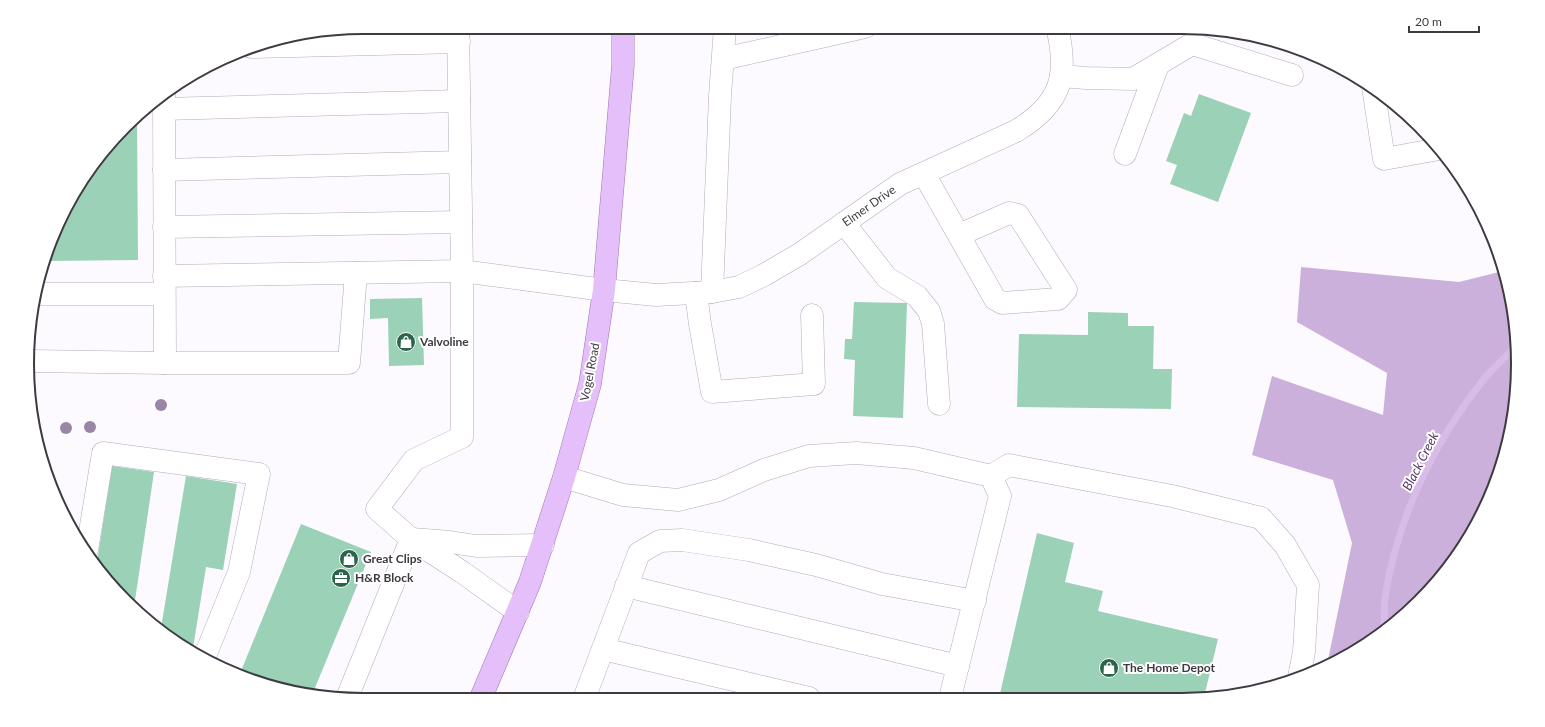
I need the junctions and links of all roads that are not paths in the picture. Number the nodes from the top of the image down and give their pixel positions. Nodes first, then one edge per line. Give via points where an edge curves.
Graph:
1 (458, 34) edge
2 (623, 34) edge
3 (725, 34) edge
4 (834, 34) edge
5 (1058, 34) edge
6 (277, 45) edge
7 (723, 59) junction
8 (1158, 65) junction
9 (1292, 75) dead end
10 (1061, 76) junction
11 (1374, 97) edge
12 (459, 101) junction
13 (164, 102) edge
14 (1432, 150) edge
15 (1125, 154) dead end
16 (460, 162) junction
17 (164, 170) junction
18 (924, 174) junction
19 (461, 222) junction
20 (844, 223) junction
21 (164, 227) junction
22 (959, 235) junction
23 (462, 271) junction
24 (356, 273) junction
25 (164, 285) junction
26 (604, 290) junction
27 (704, 292) junction
28 (41, 294) edge
29 (812, 316) dead end
30 (34, 361) edge
31 (164, 363) junction
32 (939, 404) dead end
33 (991, 476) junction
34 (564, 477) junction
35 (411, 539) junction
36 (88, 544) edge
37 (543, 545) junction
38 (626, 586) junction
39 (975, 601) junction
40 (518, 612) junction
41 (603, 649) junction
42 (206, 653) edge
43 (958, 666) junction
44 (1300, 671) edge
45 (349, 692) edge
46 (483, 693) edge
47 (586, 693) edge
48 (788, 693) edge
49 (951, 693) edge

1 - 6 street
1 - 12 street
2 - 26 main road, Vogel Road via 623,65
3 - 7 street
4 - 7 street
5 - 10 street, Elmer Drive via 1063,56
7 - 27 street
8 - 9 street via 1192,44
8 - 10 street via 1133,79
8 - 15 street
10 - 18 street, Elmer Drive via 1056,92 1046,108 1033,121
11 - 14 street via 1384,159
12 - 13 street
12 - 16 street
13 - 17 street
16 - 17 street
16 - 19 street
17 - 21 street
18 - 20 street, Elmer Drive via 900,184
18 - 22 street
19 - 21 street
19 - 23 street
20 - 27 street, Elmer Drive via 800,254 764,275 739,287
20 - 32 street via 887,278 917,296 929,311 933,324
21 - 25 street
22 - 22 street via 995,299 1002,303 1058,299 1066,290 1018,215 1009,213
23 - 24 street, Elmer Drive
23 - 26 street, Elmer Drive
23 - 35 street via 462,437 414,460 377,509
24 - 25 street, Elmer Drive
24 - 31 street via 349,363
25 - 28 street, Elmer Drive
25 - 31 street
26 - 27 street, Elmer Drive via 656,295
26 - 34 main road, Vogel Road via 590,384
27 - 29 street via 700,324 712,392 814,384
30 - 31 street
33 - 34 street via 914,458 856,453 809,456 764,470 719,490 678,500 623,495
33 - 39 street via 1000,496
33 - 44 street via 1009,465 1172,496 1261,518 1285,545 1308,585 1304,652
34 - 37 main road, Vogel Road
35 - 37 street via 476,546
35 - 40 street
35 - 45 street
36 - 42 street via 103,453 259,474 239,572
37 - 40 main road, Vogel Road
38 - 39 street via 639,553 660,541 682,540 749,550 809,563 882,584
38 - 41 street
38 - 43 street
39 - 43 street
40 - 46 main road, Vogel Road
41 - 47 street
41 - 48 street
43 - 49 street

